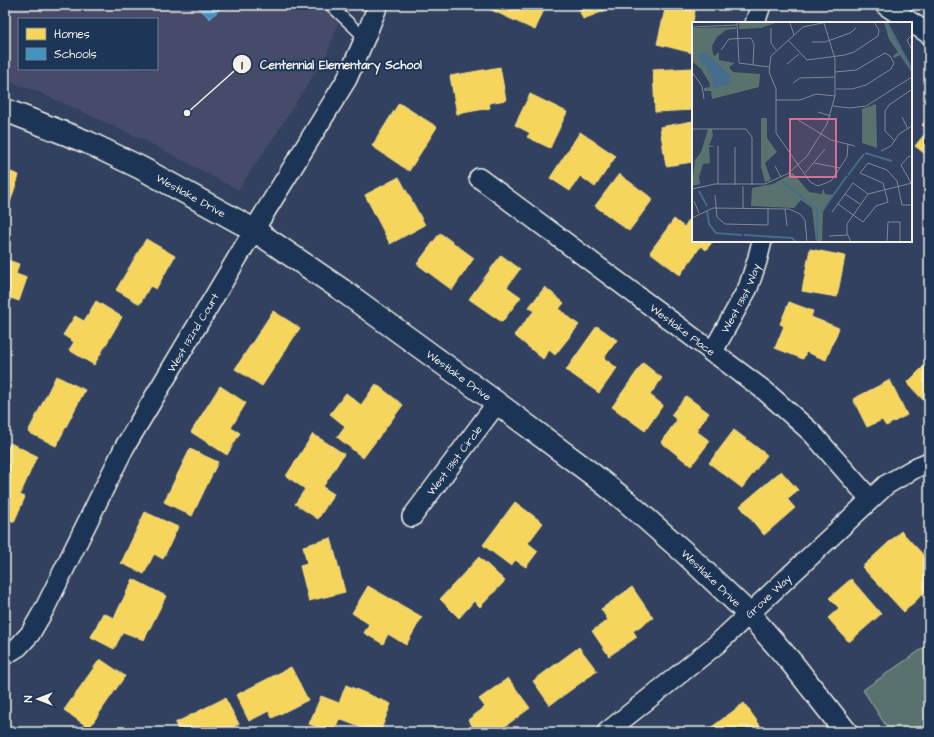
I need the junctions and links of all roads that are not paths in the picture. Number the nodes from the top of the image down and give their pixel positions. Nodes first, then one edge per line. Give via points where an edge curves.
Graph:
1 (330, 5) edge
2 (378, 5) edge
3 (761, 5) edge
4 (885, 5) edge
5 (755, 22) edge
6 (911, 22) edge
7 (912, 23) edge
8 (929, 34) edge
9 (365, 38) junction
10 (5, 110) edge
11 (479, 178) dead end
12 (254, 230) junction
13 (762, 242) edge
14 (712, 353) junction
15 (497, 403) junction
16 (929, 462) edge
17 (870, 499) junction
18 (412, 517) dead end
19 (749, 614) junction
20 (5, 655) edge
21 (608, 732) edge
22 (846, 732) edge

1 - 9 lane
2 - 9 street, West 132nd Court
3 - 5 street
4 - 6 street
7 - 8 street
9 - 12 street, West 132nd Court via 347,79
10 - 12 street, Westlake Drive via 87,142 141,168
11 - 14 street, Westlake Place
12 - 15 street, Westlake Drive via 342,290
12 - 20 street, West 132nd Court via 124,448 30,634 18,647
13 - 14 street, West 131st Way via 748,288
14 - 17 street, Westlake Place via 765,391 812,433
15 - 18 street, West 131st Circle
15 - 19 street, Westlake Drive via 626,501
16 - 17 street, Grove Way via 886,485
17 - 19 street, Grove Way
19 - 21 street, Grove Way via 717,644
19 - 22 street, Westlake Drive via 792,663

